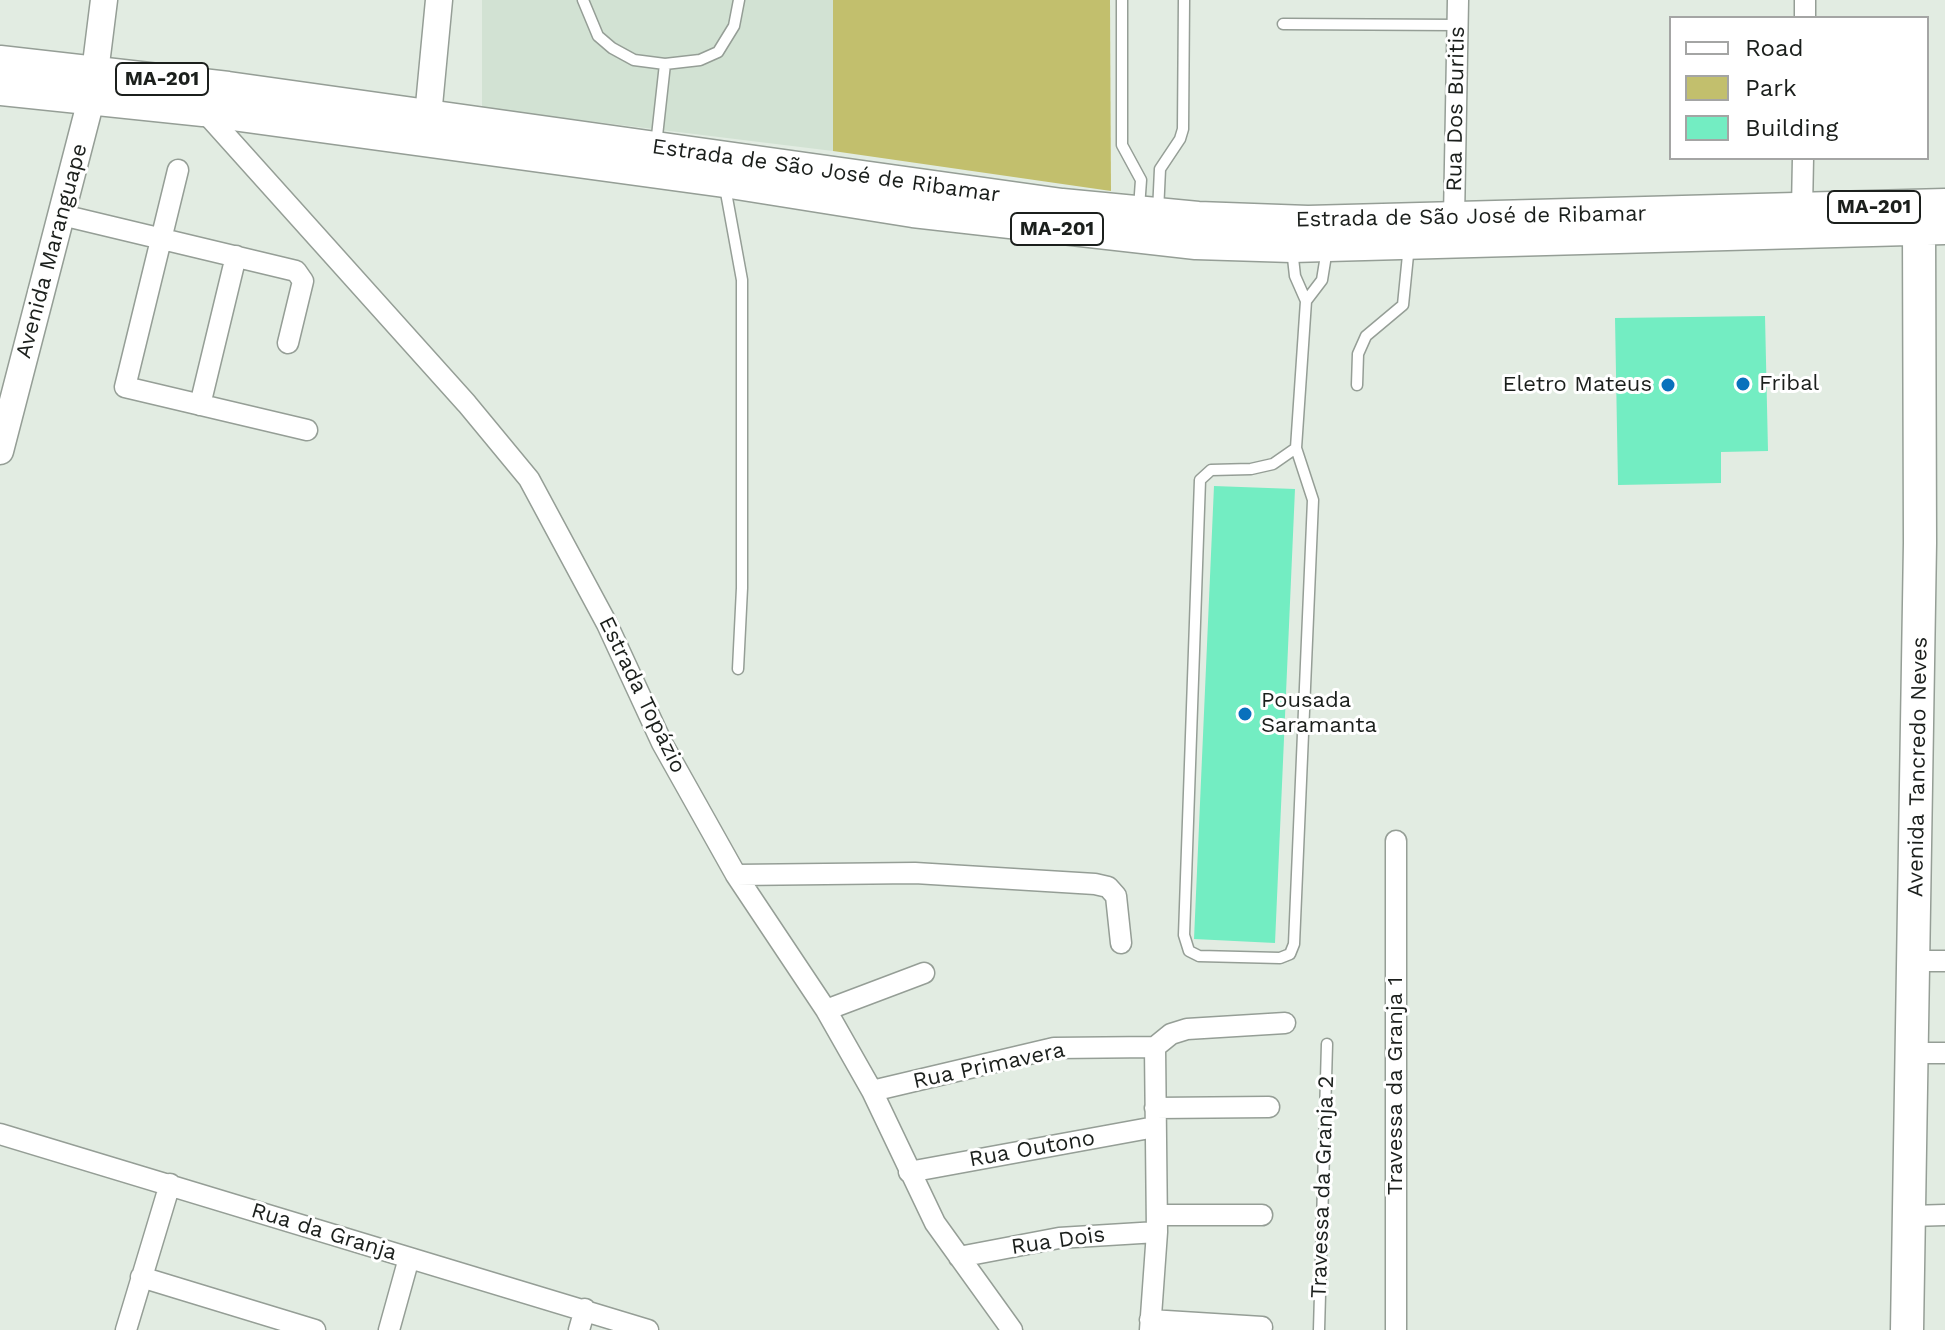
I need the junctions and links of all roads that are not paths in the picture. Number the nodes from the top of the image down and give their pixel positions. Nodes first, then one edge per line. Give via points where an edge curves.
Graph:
1 (104, 0) edge
2 (439, 0) edge
3 (583, 0) edge
4 (739, 0) edge
5 (1122, 0) edge
6 (1184, 0) edge
7 (1458, 0) edge
8 (1283, 24) dead end
9 (1457, 25) junction
10 (0, 62) edge
11 (665, 64) junction
12 (94, 83) junction
13 (0, 89) edge
14 (203, 110) junction
15 (428, 116) junction
16 (656, 147) junction
17 (1803, 160) edge
18 (178, 170) dead end
19 (724, 181) junction
20 (1945, 205) edge
21 (1802, 209) junction
22 (1148, 213) junction
23 (62, 215) junction
24 (1454, 218) junction
25 (1924, 221) edge
26 (161, 239) junction
27 (1409, 243) junction
28 (1328, 245) junction
29 (1292, 246) junction
30 (236, 256) junction
31 (1306, 301) junction
32 (288, 343) dead end
33 (1357, 385) dead end
34 (200, 405) junction
35 (307, 430) dead end
36 (1296, 448) junction
37 (0, 451) edge
38 (738, 669) dead end
39 (1396, 841) dead end
40 (736, 875) junction
41 (1121, 943) dead end
42 (1930, 961) edge
43 (924, 973) dead end
44 (826, 1010) junction
45 (1285, 1023) dead end
46 (1327, 1044) dead end
47 (1155, 1047) junction
48 (1913, 1053) junction
49 (1945, 1053) edge
50 (872, 1091) junction
51 (1269, 1107) dead end
52 (1155, 1118) junction
53 (0, 1134) edge
54 (909, 1172) junction
55 (170, 1184) junction
56 (1262, 1215) dead end
57 (1945, 1215) edge
58 (1910, 1216) junction
59 (1157, 1224) junction
60 (959, 1257) junction
61 (409, 1258) junction
62 (141, 1277) junction
63 (585, 1309) junction
64 (1262, 1327) dead end
65 (1149, 1328) edge
66 (126, 1330) edge
67 (315, 1330) edge
68 (389, 1330) edge
69 (579, 1330) edge
70 (648, 1330) edge
71 (1012, 1330) edge
72 (1319, 1330) edge
73 (1396, 1330) edge
74 (1907, 1330) edge

1 - 12 street, Avenida Maranguape
2 - 15 street
3 - 11 lane via 598,36 612,48 634,60
4 - 11 lane via 734,26 718,52
5 - 22 lane via 1122,145 1141,180
6 - 22 lane via 1183,129 1160,169
7 - 9 street, Rua Dos Buritis
8 - 9 lane
9 - 24 street, Rua Dos Buritis
10 - 12 main road, Estrada de São José de Ribamar / MA-201
11 - 16 lane
12 - 13 main road, Estrada de São José de Ribamar / MA-201
12 - 14 main road, Estrada de São José de Ribamar / MA-201
12 - 15 main road, Estrada de São José de Ribamar / MA-201
12 - 23 street, Avenida Maranguape
14 - 19 main road, Estrada de São José de Ribamar / MA-201
14 - 40 street, Estrada Topázio via 529,479 607,624 662,743
15 - 16 main road, Estrada de São José de Ribamar / MA-201
16 - 22 main road, Estrada de São José de Ribamar / MA-201
17 - 21 street
18 - 26 street
19 - 29 main road, Estrada de São José de Ribamar / MA-201 via 1102,235
19 - 38 lane via 742,280
20 - 25 main road, Estrada de São José de Ribamar / MA-201
21 - 24 main road, Estrada de São José de Ribamar / MA-201
21 - 25 main road, Estrada de São José de Ribamar / MA-201
22 - 24 main road, Estrada de São José de Ribamar / MA-201 via 1308,222
23 - 26 street
23 - 37 street, Avenida Maranguape
25 - 27 main road, Estrada de São José de Ribamar / MA-201
25 - 42 main road, Avenida Tancredo Neves via 1920,558
26 - 30 street
26 - 34 street via 125,387
27 - 28 main road, Estrada de São José de Ribamar / MA-201
27 - 33 lane via 1403,305 1366,336 1358,354
28 - 29 main road, Estrada de São José de Ribamar / MA-201
28 - 31 lane via 1322,280
29 - 31 lane via 1295,276
30 - 32 street via 301,275
30 - 34 street
31 - 36 lane
34 - 35 street
36 - 36 lane via 1273,464 1211,470 1200,480 1184,935 1189,951 1199,956 1280,958 1290,954 1294,944 1313,500
39 - 73 street, Travessa da Granja 1
40 - 41 street via 915,873 1095,884 1116,896
40 - 44 street, Estrada Topázio
42 - 48 main road, Avenida Tancredo Neves
43 - 44 street
44 - 50 street, Estrada Topázio
45 - 47 street via 1187,1029
46 - 72 lane, Travessa da Granja 2
47 - 50 street, Rua Primavera via 1054,1048
47 - 52 street
48 - 49 street
48 - 58 main road, Avenida Tancredo Neves
50 - 54 street, Estrada Topázio
51 - 52 street, Rua Outono
52 - 54 street, Rua Outono
52 - 59 street
53 - 55 street, Rua da Granja
54 - 60 street, Estrada Topázio
55 - 61 street, Rua da Granja
55 - 62 street
56 - 59 street, Rua Dois
57 - 58 street
58 - 74 main road, Avenida Tancredo Neves
59 - 60 street, Rua Dois
59 - 65 street
60 - 71 street, Estrada Topázio
61 - 63 street, Rua da Granja
61 - 68 street
62 - 66 street
62 - 67 street
63 - 69 street
63 - 70 street, Rua da Granja
64 - 65 street

